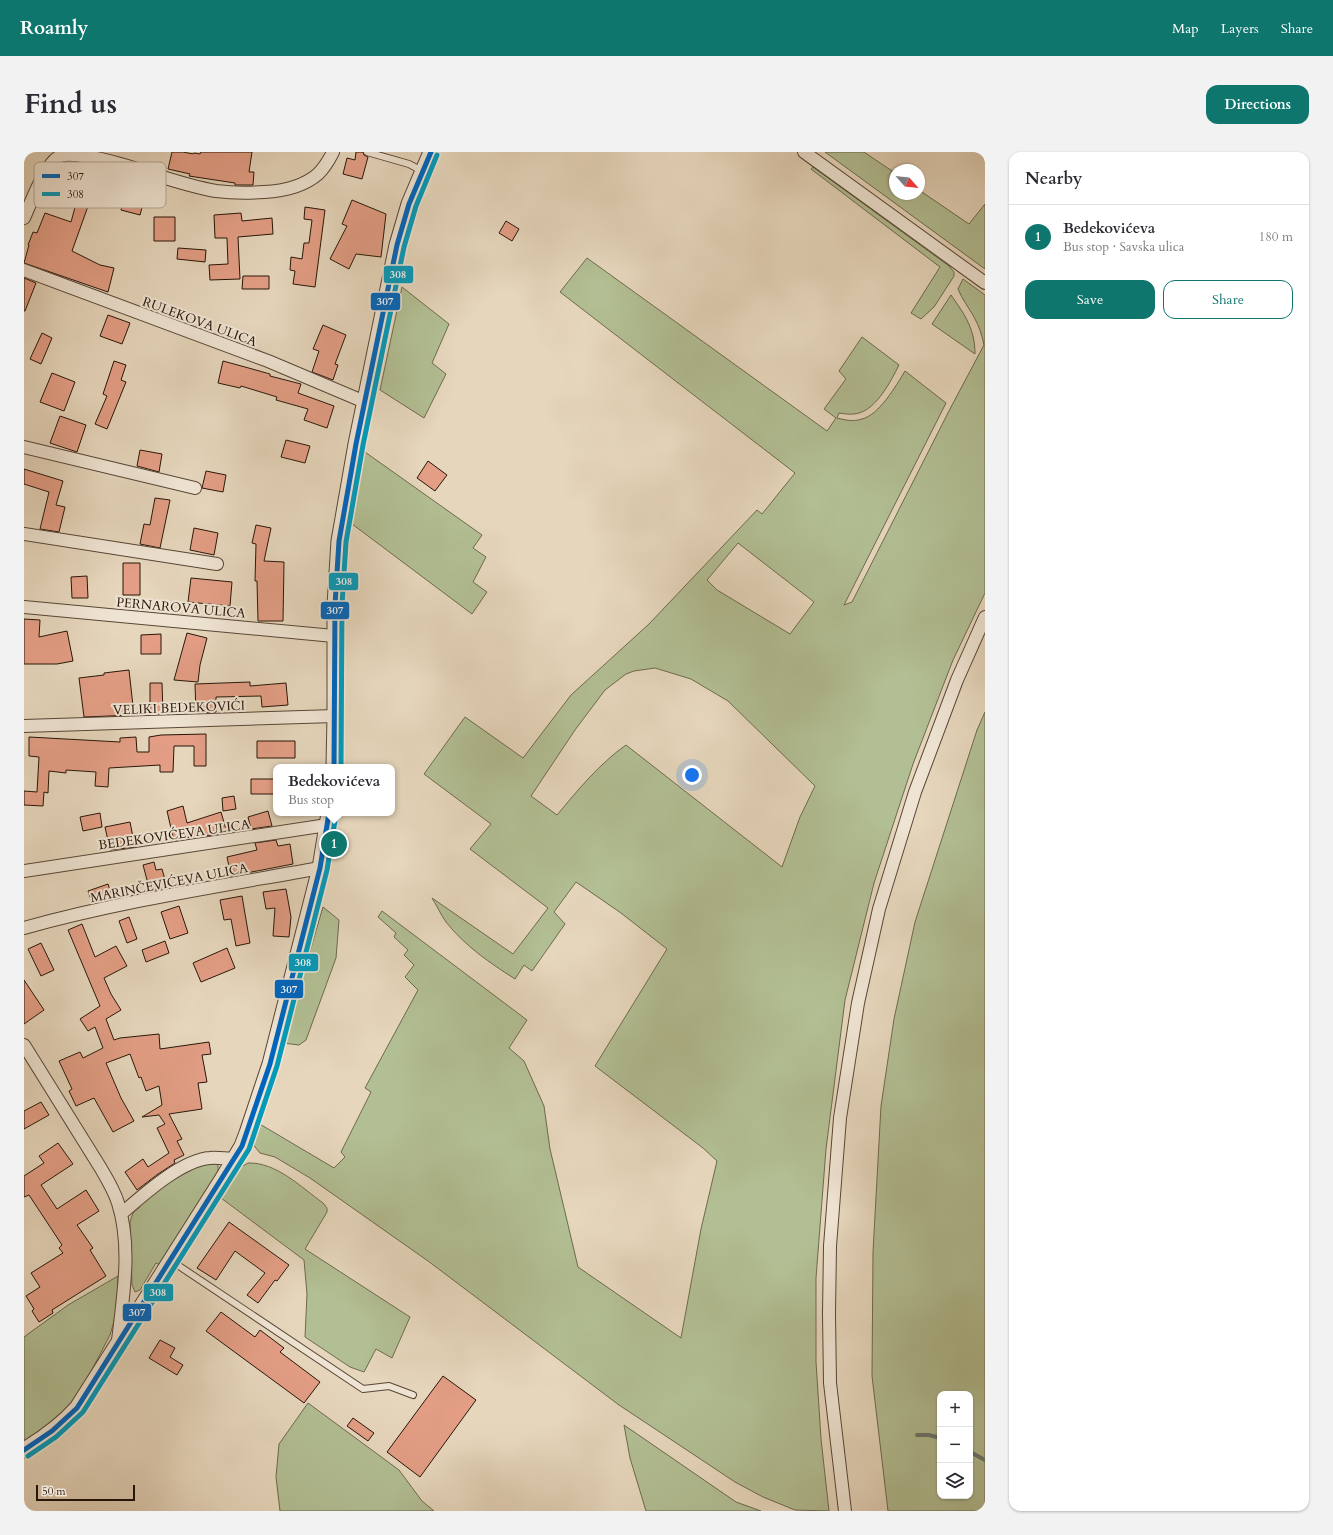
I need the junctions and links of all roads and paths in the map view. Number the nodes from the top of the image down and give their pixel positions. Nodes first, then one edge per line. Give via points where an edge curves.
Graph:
1 (333, 152) edge
2 (367, 152) edge
3 (431, 152) edge
4 (804, 152) edge
5 (53, 155) edge
6 (112, 162) edge
7 (422, 171) junction
8 (166, 177) edge
9 (34, 197) edge
10 (24, 218) edge
11 (24, 270) edge
12 (985, 283) edge
13 (365, 402) junction
14 (24, 447) edge
15 (194, 488) dead end
16 (24, 534) edge
17 (217, 564) dead end
18 (24, 607) edge
19 (985, 617) edge
20 (334, 636) junction
21 (335, 716) junction
22 (24, 726) edge
23 (334, 764) edge
24 (328, 819) edge
25 (320, 868) junction
26 (24, 871) edge
27 (24, 928) edge
28 (24, 1045) edge
29 (235, 1159) junction
30 (121, 1214) junction
31 (170, 1260) junction
32 (118, 1341) junction
33 (413, 1395) dead end
34 (24, 1450) edge
35 (845, 1511) edge

1 - 8 street via 318,174 306,183 273,192 243,193 214,190
2 - 7 lane via 409,164
3 - 7 street
4 - 12 street
5 - 6 street via 68,154
7 - 13 street via 397,245
9 - 10 street
11 - 13 street, RULEKOVA ULICA via 268,361
13 - 20 street via 339,541
14 - 15 street
16 - 17 street
18 - 20 street, PERNAROVA ULICA
19 - 35 street via 957,680 915,792 879,909 857,1011 840,1118 830,1246 829,1314 830,1383
20 - 21 street
21 - 22 street, VELIKI BEDEKOVIĆI
21 - 23 street
24 - 25 street
24 - 26 street, BEDEKOVIĆEVA ULICA
25 - 27 street, MARINČEVIĆEVA ULICA via 156,898
25 - 29 street via 270,1064 255,1112
28 - 30 street via 111,1186
29 - 30 street via 210,1158 187,1165 171,1174
29 - 31 street
30 - 32 street via 125,1272
31 - 32 street
31 - 33 lane via 363,1389 389,1386
32 - 34 street via 77,1408 66,1421

